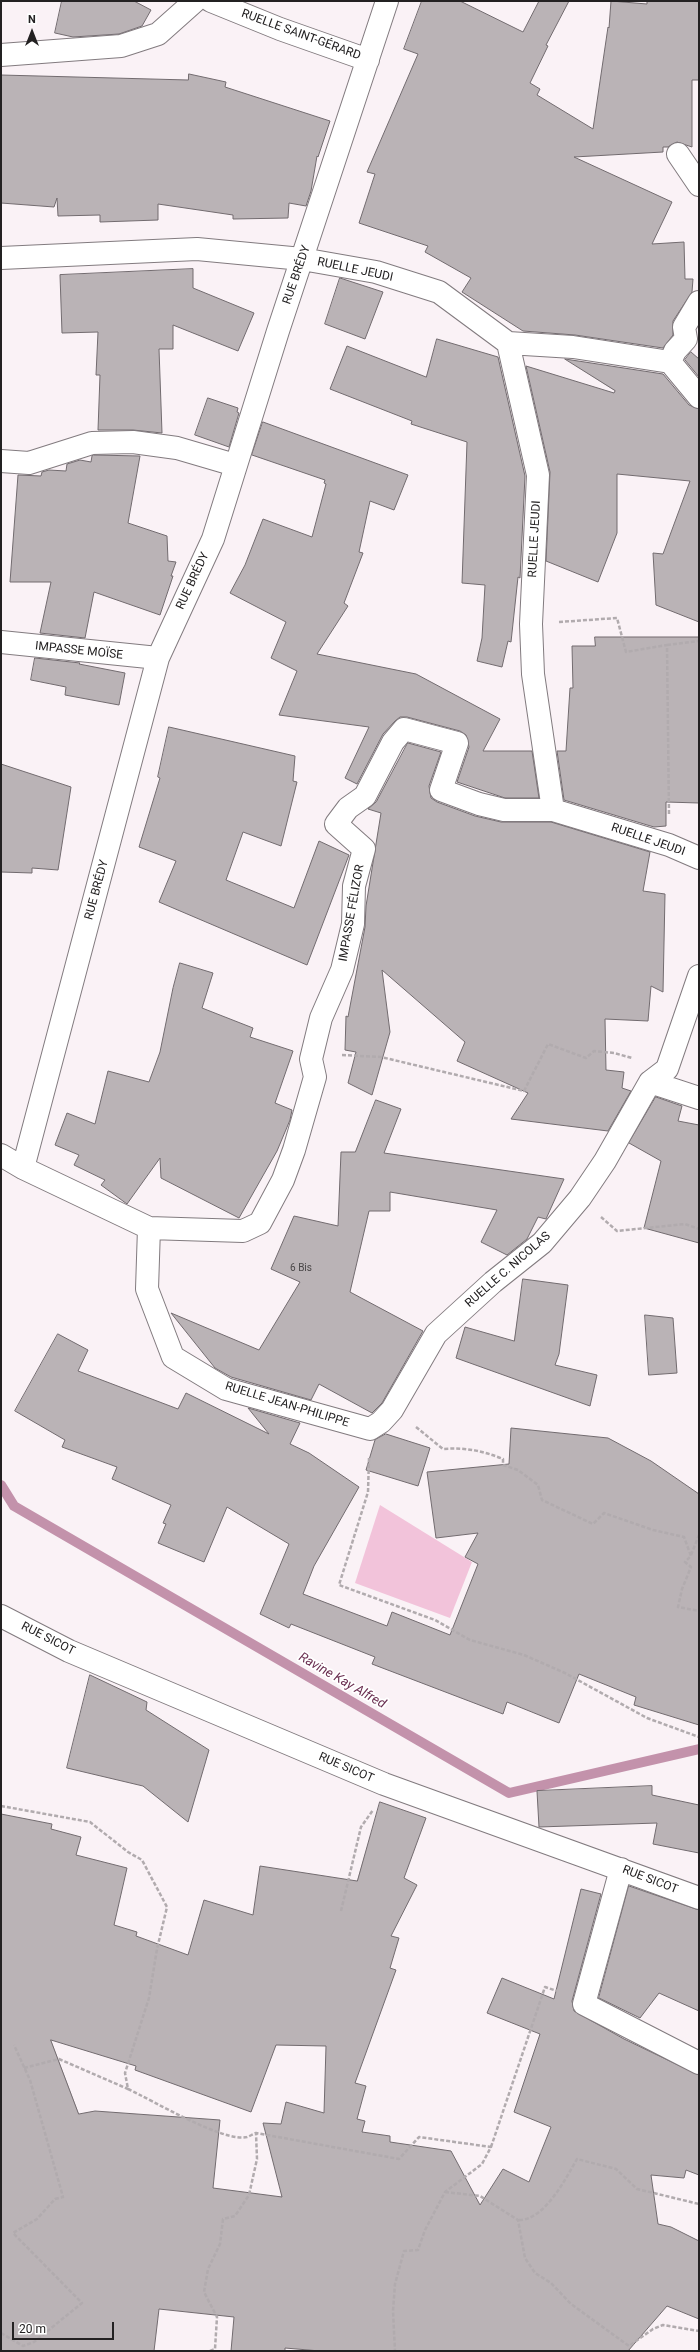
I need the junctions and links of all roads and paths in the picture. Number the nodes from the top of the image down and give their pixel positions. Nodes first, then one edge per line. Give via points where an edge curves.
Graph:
1 (195, 1) edge
2 (211, 1) edge
3 (387, 1) edge
4 (1, 55) edge
5 (368, 60) junction
6 (678, 154) dead end
7 (699, 185) edge
8 (1, 258) edge
9 (302, 259) junction
10 (697, 313) edge
11 (508, 343) junction
12 (670, 362) junction
13 (699, 397) edge
14 (1, 461) edge
15 (235, 465) junction
16 (531, 624) junction
17 (699, 641) edge
18 (1, 642) edge
19 (667, 645) junction
20 (158, 658) junction
21 (553, 810) junction
22 (669, 845) junction
23 (699, 858) edge
24 (699, 976) edge
25 (311, 1059) junction
26 (667, 1069) junction
27 (650, 1082) junction
28 (699, 1098) edge
29 (1, 1155) edge
30 (23, 1168) junction
31 (580, 1198) junction
32 (149, 1228) junction
33 (699, 1229) edge
34 (392, 1410) junction
35 (370, 1429) junction
36 (699, 1535) edge
37 (691, 1556) junction
38 (699, 1611) edge
39 (1, 1616) edge
40 (699, 1737) edge
41 (384, 1784) junction
42 (1, 1806) edge
43 (621, 1869) junction
44 (699, 1898) edge
45 (341, 1910) dead end
46 (584, 2004) junction
47 (14, 2046) dead end
48 (699, 2063) edge
49 (24, 2068) junction
50 (128, 2089) junction
51 (256, 2133) junction
52 (491, 2147) junction
53 (445, 2192) junction
54 (699, 2204) edge
55 (518, 2220) junction
56 (699, 2331) edge
57 (1, 2333) edge
58 (210, 2351) edge
59 (395, 2351) edge

1 - 4 street via 158,34 121,46
2 - 5 street, RUELLE SAINT-GÉRARD
3 - 5 street, RUE BRÉDY
5 - 9 street, RUE BRÉDY
6 - 7 street
8 - 9 street, RUELLE JEUDI via 196,249
9 - 11 street, RUELLE JEUDI via 376,272 438,292
9 - 15 street, RUE BRÉDY
10 - 12 street via 684,327 686,338
11 - 12 street via 573,347
11 - 16 street, RUELLE JEUDI via 538,475
12 - 13 street
14 - 15 street via 29,463 92,443 133,442 177,448
15 - 20 street, RUE BRÉDY via 213,539
16 - 19 path via 617,618 626,652
16 - 21 street, RUELLE JEUDI via 534,674
17 - 19 path
18 - 20 street, IMPASSE MOÏSE
19 - 22 path
20 - 30 street, RUE BRÉDY
21 - 22 street, RUELLE JEUDI
21 - 25 street, IMPASSE FÉLIZOR via 504,810 441,790 457,744 404,729 393,742 365,796 348,808 336,824 364,849 354,886 353,924 342,970 321,1018
22 - 23 street, RUELLE JEUDI
24 - 26 street
25 - 26 path via 350,1054 381,1057 524,1091 548,1044 586,1058 594,1051 614,1053
25 - 32 street, IMPASSE FÉLIZOR via 315,1077 294,1150 283,1180 260,1223 243,1231
26 - 27 street, RUELLE C. NICOLAS
27 - 28 street
27 - 31 street, RUELLE C. NICOLAS via 605,1161
29 - 30 street
30 - 32 street
31 - 33 path via 617,1230 685,1224
31 - 34 street, RUELLE C. NICOLAS via 542,1244 493,1282 436,1334
32 - 35 street, RUELLE JEAN-PHILIPPE via 147,1289 173,1356 226,1389
34 - 35 street, RUELLE C. NICOLAS
34 - 37 path via 443,1449 482,1450 503,1459 503,1465 518,1470 538,1485 542,1500 570,1515 593,1524 604,1513 653,1530 684,1537
35 - 40 path via 368,1492 339,1585 435,1620 470,1640 524,1655 565,1673 647,1718
36 - 37 path
37 - 38 path via 685,1562 691,1567 678,1607
39 - 41 street, RUE SICOT via 69,1651
41 - 43 street, RUE SICOT
41 - 45 path via 376,1806 361,1827
42 - 50 path via 90,1822 142,1860 166,1907 149,1998 125,2073
43 - 44 street, RUE SICOT
43 - 46 street
46 - 48 street
46 - 52 path via 545,1987
47 - 49 path
49 - 50 path via 59,2059
49 - 57 path via 30,2080 63,2197 55,2199 37,2219 13,2233 82,2302 34,2342 23,2346
50 - 51 path via 200,2125 235,2137 247,2137
51 - 52 path via 399,2159 419,2137
51 - 58 path via 257,2158 249,2195 235,2216 223,2219 220,2244 208,2269 204,2292 218,2317 215,2349
52 - 53 path via 482,2164
53 - 55 path via 480,2196
53 - 59 path via 425,2230 418,2250 404,2251 394,2284
54 - 55 path via 637,2189 616,2169 578,2158 549,2202 533,2216
55 - 56 path via 525,2258 534,2273 551,2283 571,2304 629,2346 663,2325

